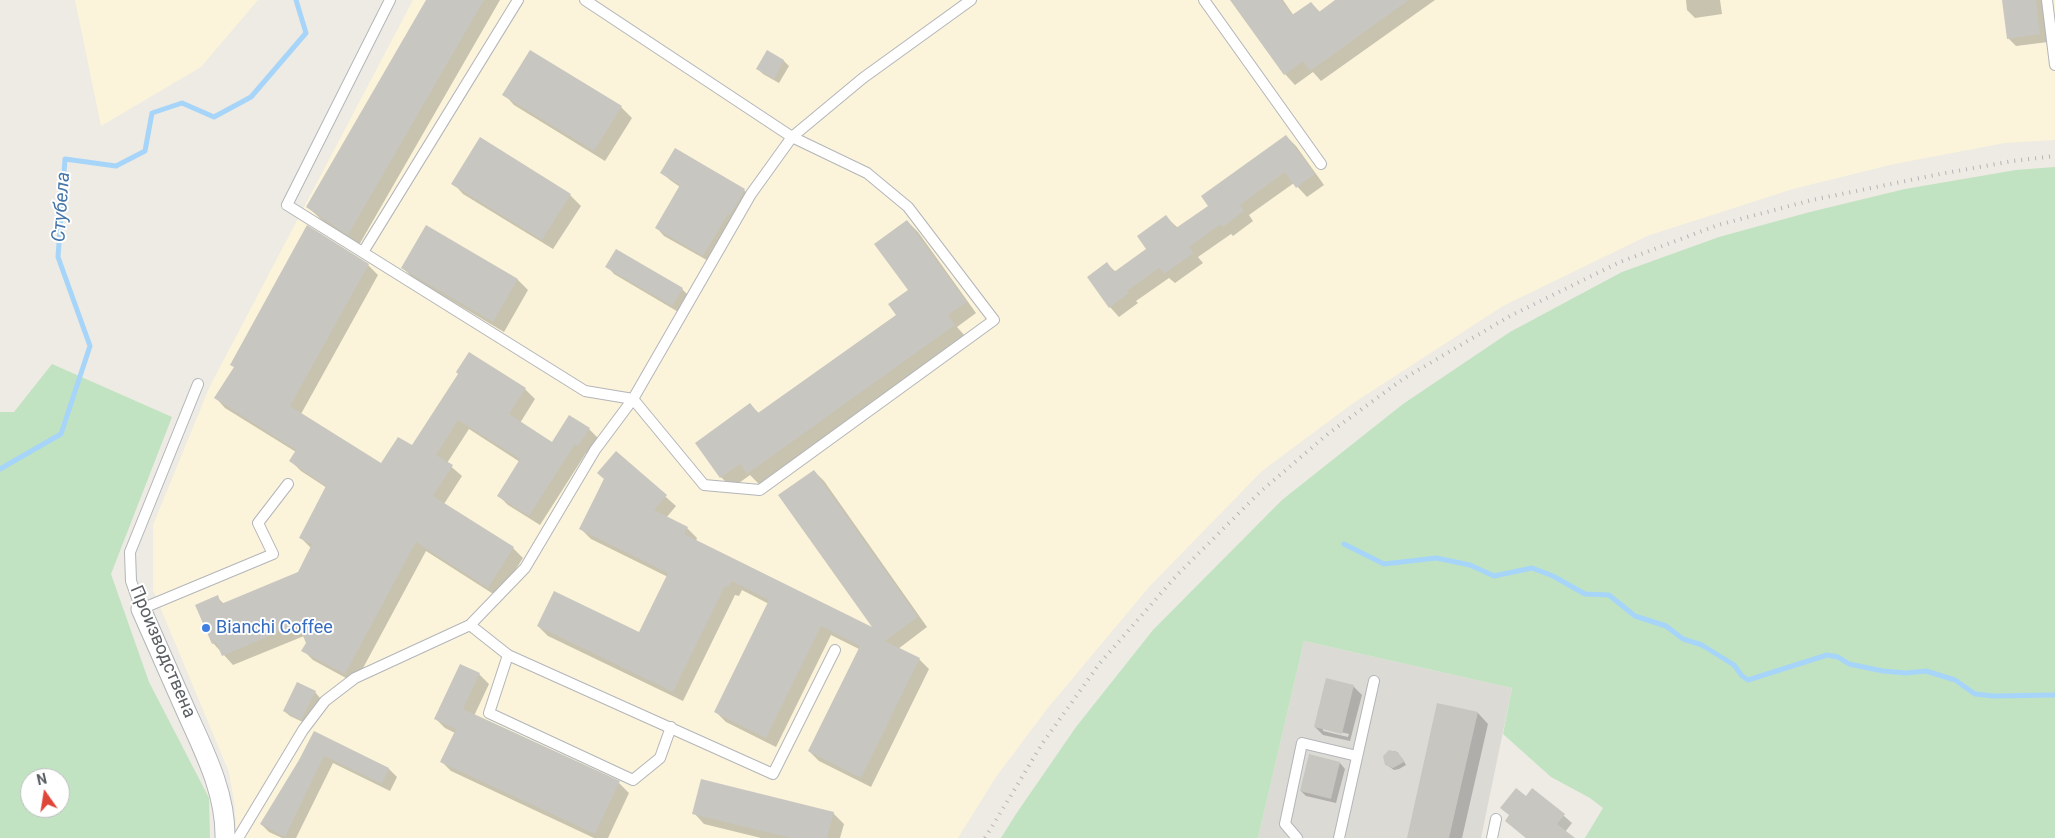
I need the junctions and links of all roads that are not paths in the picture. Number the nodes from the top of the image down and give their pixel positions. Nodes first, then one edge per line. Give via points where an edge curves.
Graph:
1 (390, 0) edge
2 (518, 0) edge
3 (585, 0) edge
4 (971, 0) edge
5 (1204, 0) edge
6 (2047, 0) edge
7 (2052, 15) edge
8 (2055, 65) edge
9 (792, 137) junction
10 (1321, 164) dead end
11 (363, 252) junction
12 (198, 384) dead end
13 (633, 399) junction
14 (288, 484) dead end
15 (142, 609) junction
16 (470, 625) junction
17 (834, 650) dead end
18 (508, 655) junction
19 (1374, 681) dead end
20 (671, 727) junction
21 (1357, 756) junction
22 (1496, 819) dead end
23 (225, 838) edge
24 (238, 838) edge
25 (1296, 838) edge
26 (1339, 838) edge
27 (1492, 838) edge

1 - 11 lane via 287,205
2 - 11 lane
3 - 9 lane
4 - 9 lane via 863,78
5 - 10 lane
6 - 7 lane
7 - 8 lane
9 - 13 lane via 751,194
9 - 13 lane via 867,173 908,207 994,320 760,490 704,485
11 - 13 lane via 585,391
12 - 15 lane, Производствена via 130,552 131,582
13 - 16 lane via 596,450 525,568
14 - 15 lane via 258,523 273,554
15 - 23 street, Производствена via 207,758 217,786
16 - 18 lane
16 - 24 lane via 355,678 325,701 303,730
17 - 20 lane via 773,774
18 - 20 lane
18 - 20 lane via 489,712 633,780 660,758
19 - 21 lane
21 - 25 lane via 1302,743 1285,824
21 - 26 lane
22 - 27 lane

